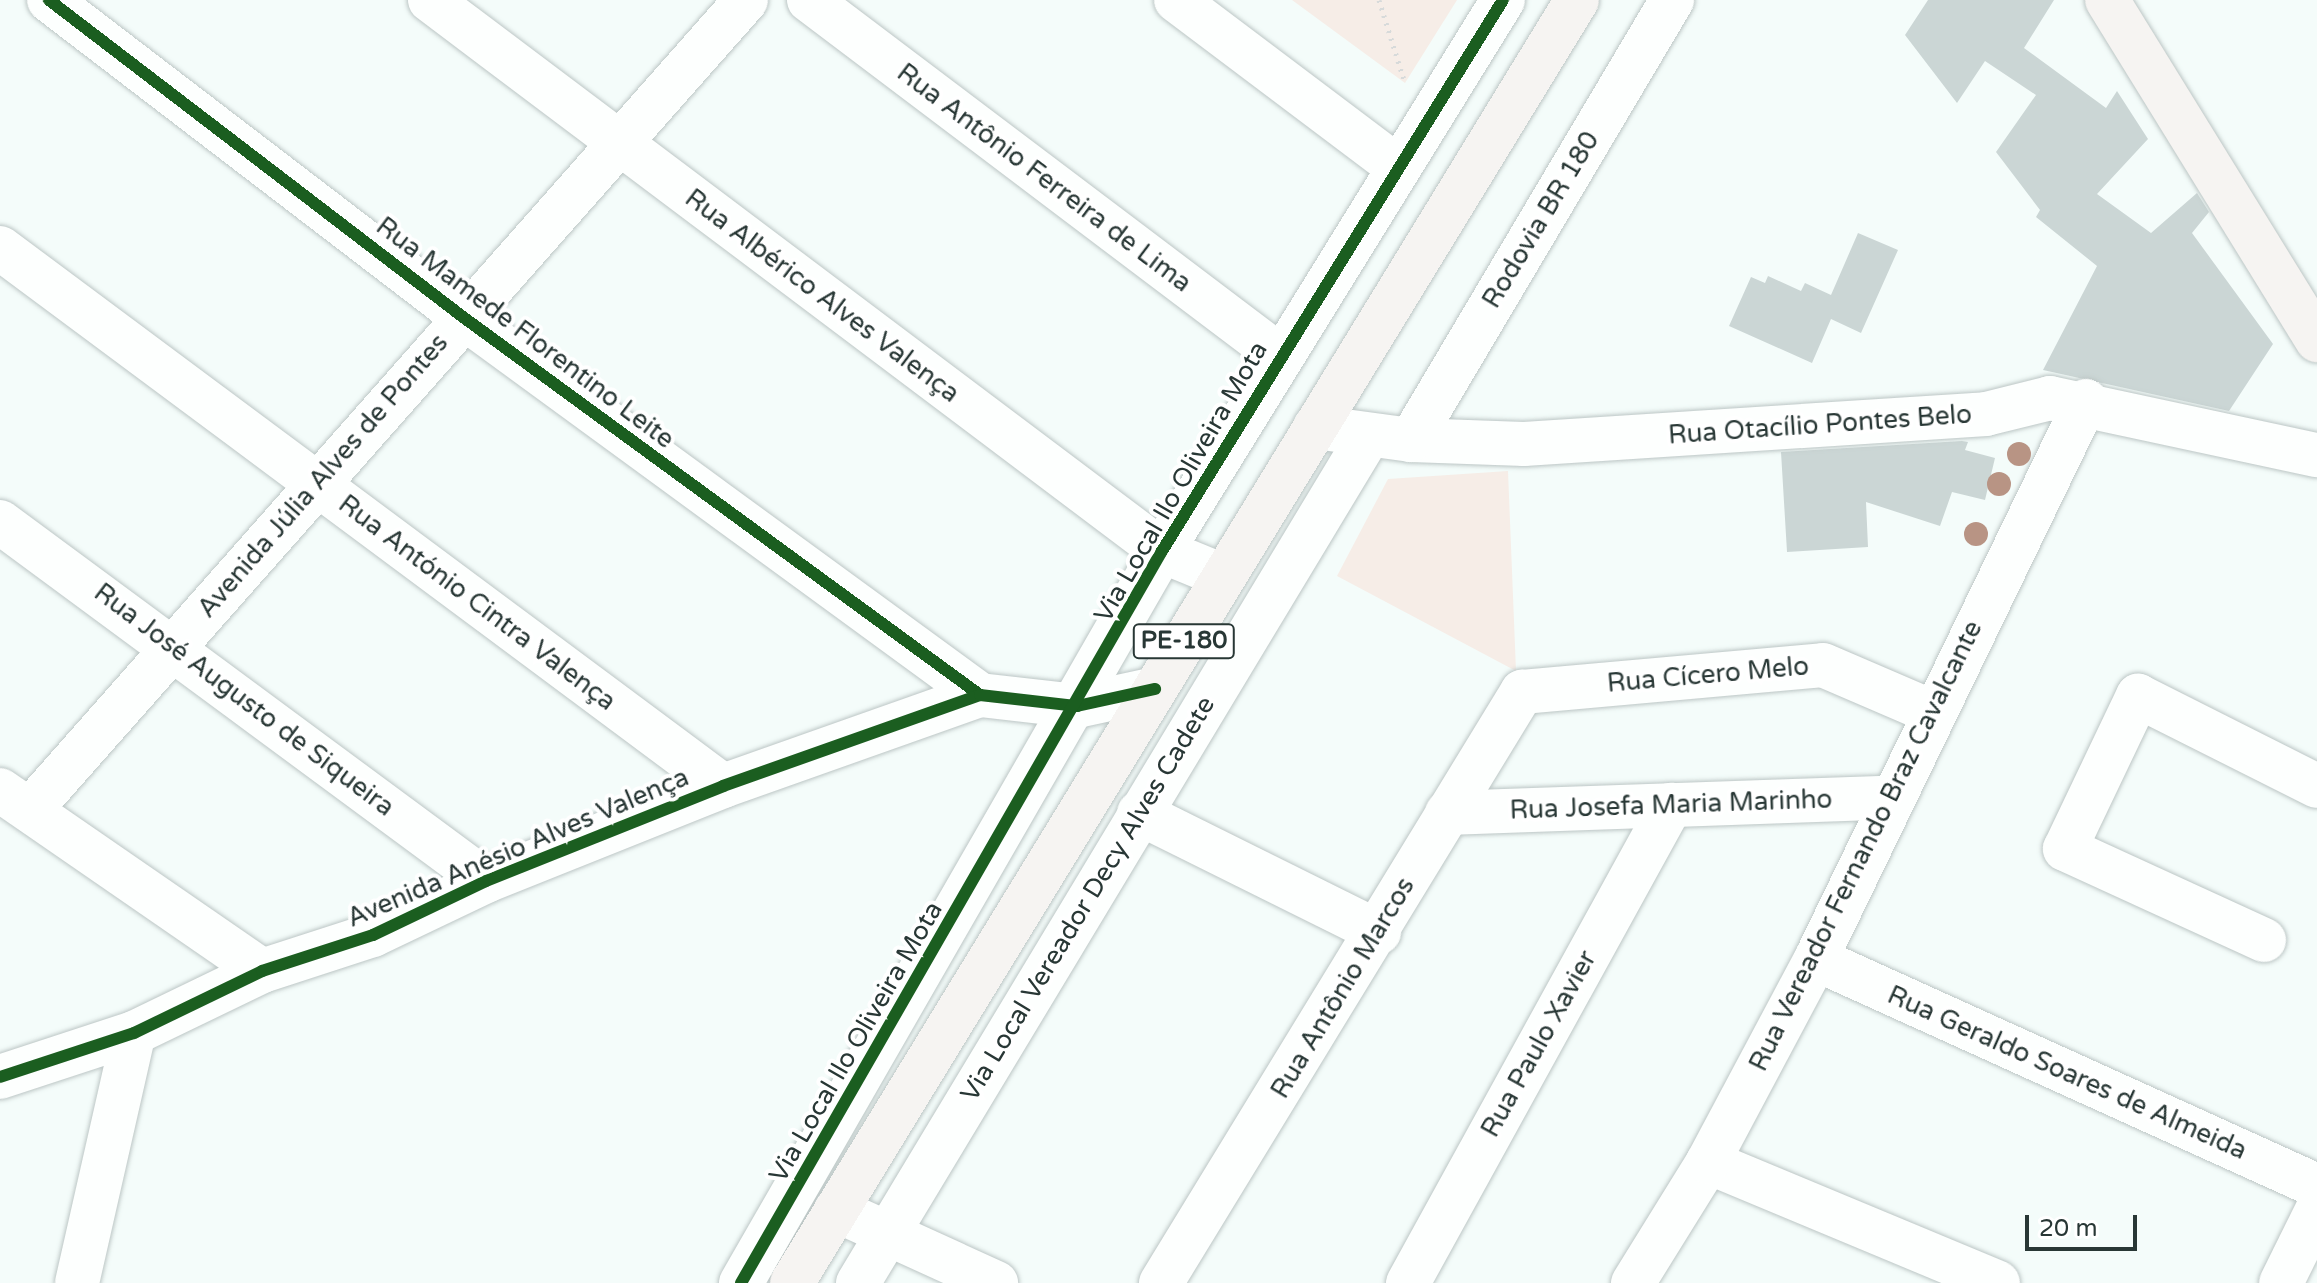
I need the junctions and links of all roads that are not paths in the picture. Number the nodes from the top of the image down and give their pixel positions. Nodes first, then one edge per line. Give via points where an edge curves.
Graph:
1 (49, 0) edge
2 (430, 0) edge
3 (746, 0) edge
4 (809, 0) edge
5 (1176, 0) edge
6 (1503, 0) edge
7 (1577, 0) edge
8 (1672, 0) edge
9 (2107, 0) edge
10 (618, 142) junction
11 (1398, 167) junction
12 (0, 248) edge
13 (463, 317) junction
14 (2317, 340) edge
15 (1280, 356) junction
16 (2086, 401) junction
17 (1315, 427) junction
18 (1390, 437) junction
19 (2317, 455) edge
20 (315, 483) junction
21 (0, 522) edge
22 (1162, 551) junction
23 (1223, 576) junction
24 (173, 646) junction
25 (1155, 689) junction
26 (1522, 692) joint
27 (980, 695) junction
28 (1077, 706) junction
29 (1932, 712) junction
30 (723, 786) junction
31 (2317, 786) edge
32 (1894, 797) junction
33 (15, 800) edge
34 (1671, 805) junction
35 (1139, 813) junction
36 (1447, 813) junction
37 (486, 881) junction
38 (1379, 932) junction
39 (2264, 940) dead end
40 (1816, 959) junction
41 (262, 971) junction
42 (134, 1033) junction
43 (11, 1062) edge
44 (1708, 1162) junction
45 (2317, 1186) edge
46 (836, 1210) junction
47 (2317, 1210) edge
48 (888, 1234) junction
49 (77, 1283) edge
50 (741, 1283) edge
51 (792, 1283) edge
52 (858, 1283) edge
53 (996, 1283) edge
54 (1161, 1283) edge
55 (1408, 1283) edge
56 (1633, 1283) edge
57 (1998, 1283) edge
58 (2281, 1283) edge

1 - 13 street, Rua Mamede Florentino Leite
2 - 10 street, Rua Albérico Alves Valença
3 - 10 street, Avenida Júlia Alves de Pontes
4 - 15 street, Rua Antônio Ferreira de Lima
5 - 11 street
6 - 11 street, Via Local Ilo Oliveira Mota
7 - 17 main road, PE-180
8 - 18 street, Rodovia BR 180
9 - 14 main road
10 - 13 street, Avenida Júlia Alves de Pontes
10 - 22 street, Rua Albérico Alves Valença
11 - 15 street, Via Local Ilo Oliveira Mota
12 - 20 street, Rua António Cintra Valença
13 - 20 street, Avenida Júlia Alves de Pontes
13 - 27 street, Rua Mamede Florentino Leite
15 - 22 street, Via Local Ilo Oliveira Mota
16 - 18 street, Rua Otacílio Pontes Belo via 2050,398 1973,415 1524,444
16 - 19 street, Rua Otacílio Pontes Belo
16 - 29 street, Rua Vereador Fernando Braz Cavalcante
17 - 18 street, Rua Otacílio Pontes Belo
17 - 23 main road, PE-180
18 - 35 street, Via Local Vereador Decy Alves Cadete
20 - 24 street, Avenida Júlia Alves de Pontes
20 - 30 street, Rua António Cintra Valença
21 - 24 street, Rua José Augusto de Siqueira
22 - 23 street, Rua Albérico Alves Valença
22 - 28 street, Via Local Ilo Oliveira Mota
23 - 25 main road, PE-180
24 - 33 street, Avenida Júlia Alves de Pontes
24 - 37 street, Rua José Augusto de Siqueira
25 - 28 street, Avenida Anésio Alves Valença
25 - 46 main road, PE-180
26 - 29 street, Rua Cícero Melo via 1823,665
26 - 36 street, Rua Antônio Marcos
27 - 28 street, Avenida Anésio Alves Valença
27 - 30 street, Avenida Anésio Alves Valença
28 - 50 street, Via Local Ilo Oliveira Mota
29 - 32 street, Rua Vereador Fernando Braz Cavalcante
30 - 37 street, Avenida Anésio Alves Valença
31 - 39 street via 2138,696 2065,849
32 - 34 street, Rua Josefa Maria Marinho
32 - 40 street, Rua Vereador Fernando Braz Cavalcante
33 - 41 street
34 - 36 street, Rua Josefa Maria Marinho
34 - 55 street, Rua Paulo Xavier
35 - 38 street
35 - 48 street, Via Local Vereador Decy Alves Cadete
36 - 38 street, Rua Antônio Marcos
37 - 41 street, Avenida Anésio Alves Valença via 373,935
38 - 54 street, Rua Antônio Marcos
40 - 44 street, Rua Vereador Fernando Braz Cavalcante
40 - 45 street, Rua Geraldo Soares de Almeida
41 - 42 street, Avenida Anésio Alves Valença
42 - 43 street, Avenida Anésio Alves Valença
42 - 49 street
44 - 56 street, Rua Vereador Fernando Braz Cavalcante
44 - 57 street
46 - 48 street
46 - 51 main road, PE-180
47 - 58 street
48 - 52 street, Via Local Vereador Decy Alves Cadete
48 - 53 street

